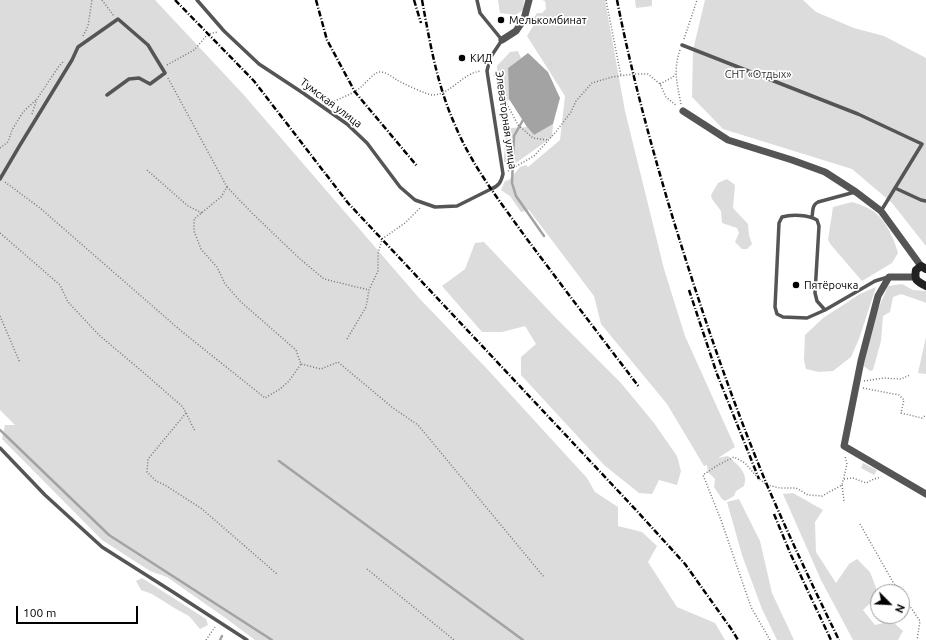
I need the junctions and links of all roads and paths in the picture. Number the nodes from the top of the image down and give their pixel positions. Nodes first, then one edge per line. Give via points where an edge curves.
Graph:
1 (92, 0) edge
2 (102, 0) edge
3 (197, 0) edge
4 (477, 0) edge
5 (529, 0) edge
6 (606, 0) edge
7 (697, 0) edge
8 (118, 19) junction
9 (224, 31) junction
10 (502, 40) junction
11 (682, 46) junction
12 (78, 47) junction
13 (162, 68) junction
14 (487, 71) junction
15 (165, 73) junction
16 (675, 74) junction
17 (622, 76) junction
18 (660, 84) junction
19 (43, 94) dead end
20 (107, 95) dead end
21 (323, 107) junction
22 (683, 111) junction
23 (548, 140) junction
24 (924, 145) edge
25 (0, 148) edge
26 (147, 170) dead end
27 (510, 170) dead end
28 (0, 179) edge
29 (227, 187) junction
30 (895, 188) junction
31 (856, 192) junction
32 (926, 201) edge
33 (425, 203) junction
34 (457, 206) joint
35 (881, 211) junction
36 (202, 212) junction
37 (812, 217) junction
38 (0, 233) edge
39 (924, 268) edge
40 (889, 277) junction
41 (915, 277) junction
42 (926, 286) edge
43 (369, 290) junction
44 (825, 310) junction
45 (0, 316) edge
46 (347, 339) dead end
47 (20, 363) dead end
48 (301, 364) junction
49 (910, 375) dead end
50 (856, 384) junction
51 (186, 413) junction
52 (926, 415) edge
53 (195, 431) dead end
54 (844, 446) junction
55 (0, 448) edge
56 (892, 474) junction
57 (844, 479) junction
58 (842, 485) junction
59 (926, 494) edge
60 (844, 501) dead end
61 (860, 524) dead end
62 (367, 569) dead end
63 (278, 574) dead end
64 (544, 577) dead end
65 (894, 584) edge
66 (910, 607) edge
67 (219, 622) junction
68 (206, 640) edge
69 (247, 640) edge
70 (454, 640) edge
71 (770, 640) edge
72 (917, 640) edge

1 - 12 path via 88,26
2 - 8 path
3 - 9 lane, Тумская улица
4 - 10 lane via 480,13
5 - 10 street, Элеваторная улица via 524,19 516,31
6 - 17 path
7 - 11 path
8 - 12 lane
8 - 13 lane via 148,45
9 - 13 path via 208,34 194,50
9 - 21 lane, Тумская улица via 259,64
10 - 14 lane, Элеваторная улица via 490,58
11 - 16 path
11 - 24 lane via 858,114
12 - 28 lane
13 - 15 lane
14 - 21 path via 476,72 443,93 433,95 407,86 389,74 380,72 355,92
14 - 23 path via 501,80 507,104 518,125 533,138
14 - 34 lane, Элеваторная улица via 502,180 497,187
15 - 20 lane via 150,84 139,78 129,79
15 - 29 path
16 - 18 path
16 - 22 path
17 - 18 path via 648,74
17 - 23 path via 592,83
18 - 22 path via 666,97
19 - 25 path via 23,112 8,142
21 - 33 lane, Тумская улица via 347,124 367,143 400,187 415,200
22 - 31 street via 728,140 825,172
23 - 27 path via 534,156
24 - 30 lane
26 - 36 path via 188,206
28 - 48 path via 40,208 180,330 265,398 289,381
29 - 36 path via 221,197
29 - 43 path via 252,214 324,279
30 - 32 lane
30 - 35 lane
31 - 35 street
31 - 37 lane via 815,203
33 - 34 lane, Тумская улица via 434,206
33 - 43 path via 405,223 382,239 378,254 378,271
35 - 39 street
36 - 48 path via 194,219 194,231 201,249 241,302 296,350
37 - 44 lane via 817,220 819,226 815,292 817,301
37 - 44 lane via 788,215 782,217 779,223 775,307 777,314 783,317 807,318
38 - 51 path via 60,285 68,302 99,335 183,407
39 - 41 street via 916,270
40 - 41 street
40 - 44 lane via 875,281
40 - 50 street via 878,296
41 - 42 street
43 - 46 path via 366,307
45 - 47 path
48 - 64 path via 321,368 338,362 393,408 418,425
49 - 50 path via 901,379 884,378
50 - 52 path via 899,395 904,400 901,413 922,418
50 - 54 street
51 - 53 path
51 - 63 path via 148,459 147,472 156,481 202,509
54 - 56 street
54 - 57 path via 847,464
55 - 67 lane via 45,495 102,547
56 - 57 path via 866,483 853,478
56 - 59 street
57 - 58 path
58 - 60 path
58 - 71 path via 822,496 808,495 796,488 767,485 745,463 734,457 703,475 751,607
61 - 65 path
62 - 70 path
66 - 72 path via 920,621
67 - 68 path
67 - 69 lane

